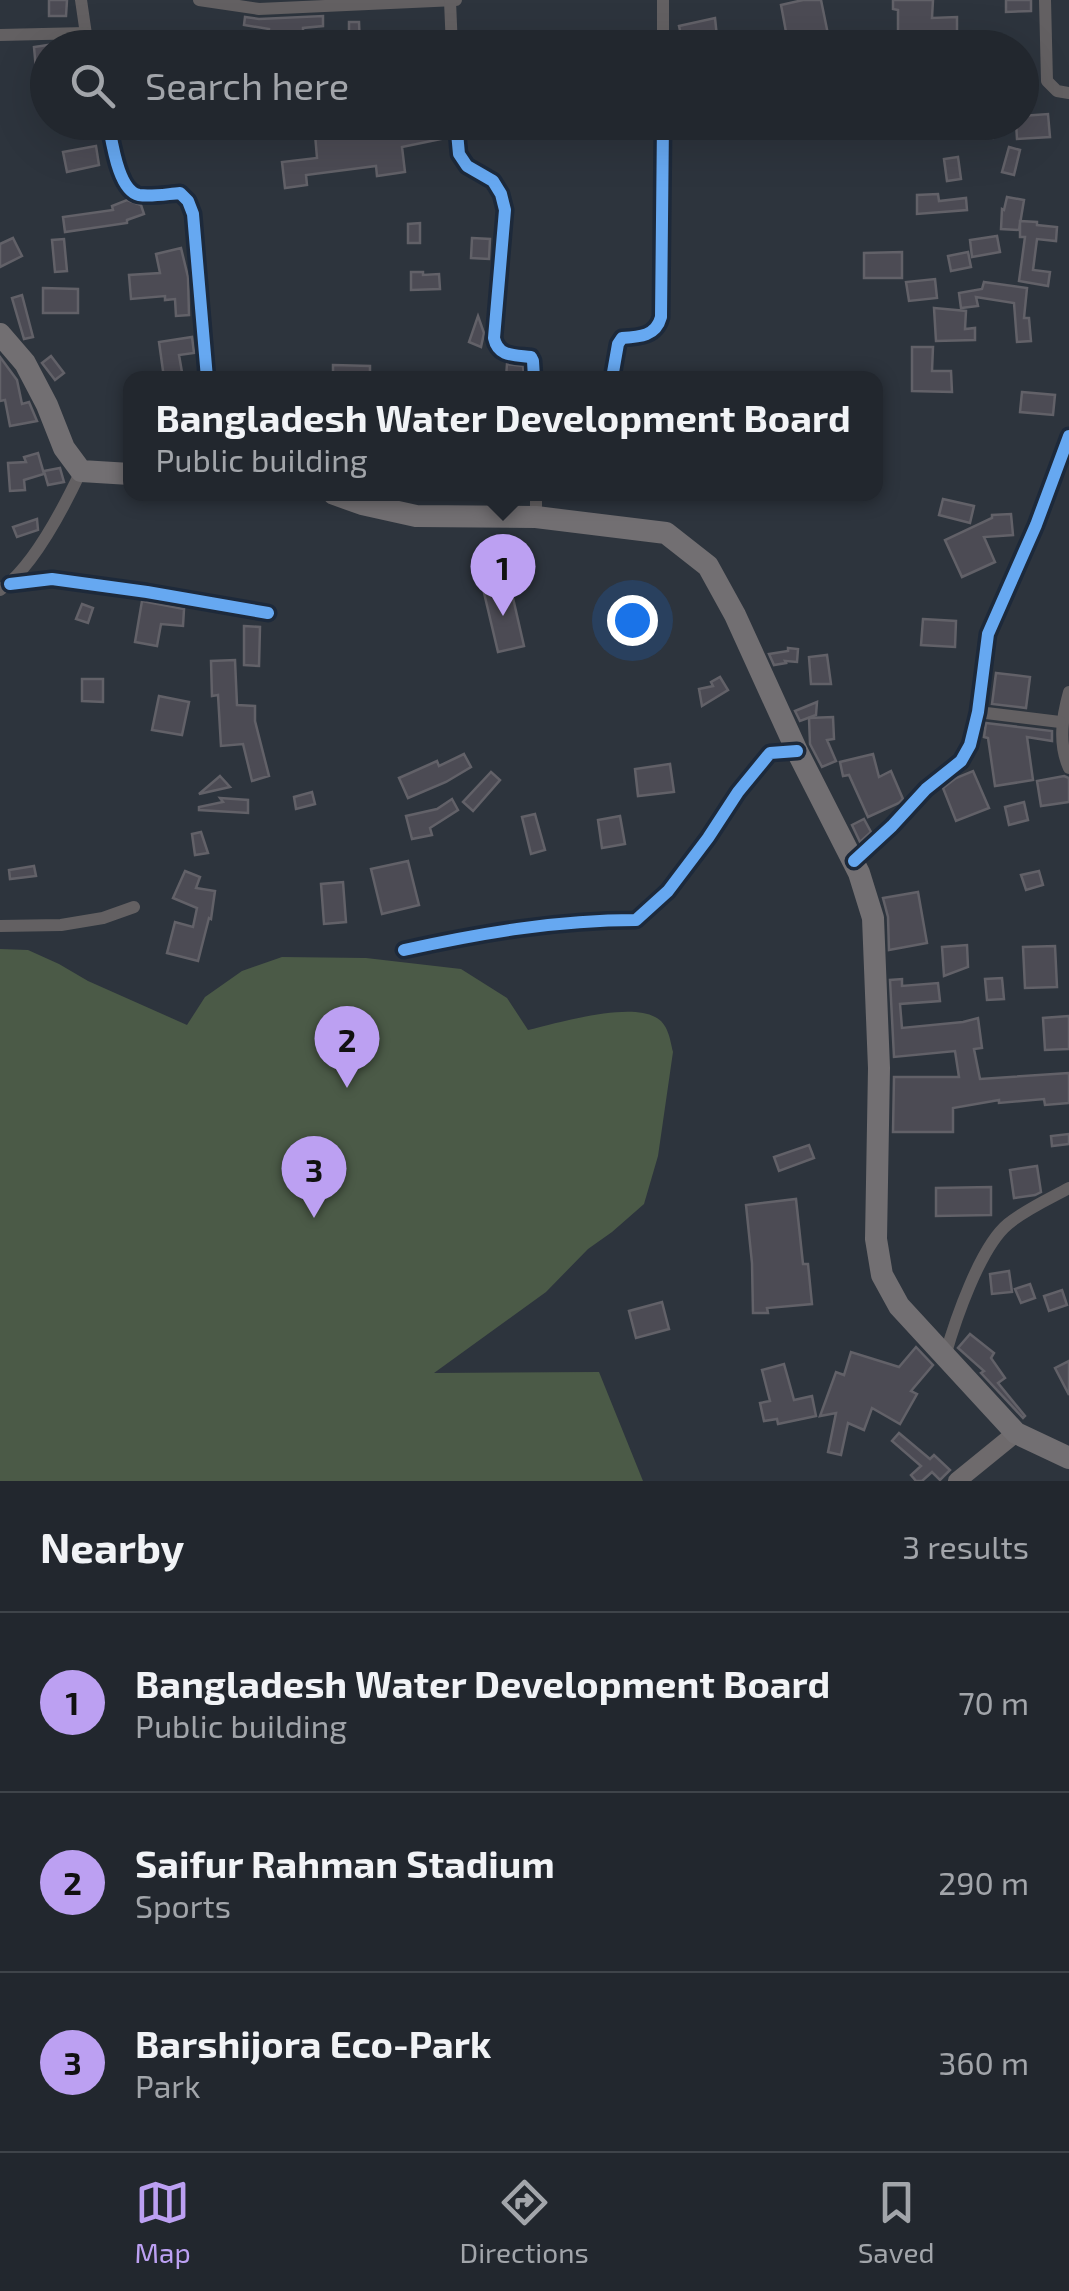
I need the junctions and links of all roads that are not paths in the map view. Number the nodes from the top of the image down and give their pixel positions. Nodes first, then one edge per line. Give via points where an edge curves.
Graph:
1 (81, 0) edge
2 (199, 0) edge
3 (453, 0) edge
4 (663, 0) edge
5 (1045, 0) edge
6 (326, 3) edge
7 (86, 30) edge
8 (452, 30) edge
9 (663, 30) edge
10 (0, 35) edge
11 (30, 37) edge
12 (1069, 93) edge
13 (112, 140) edge
14 (458, 140) edge
15 (662, 140) edge
16 (0, 334) edge
17 (206, 371) edge
18 (534, 371) edge
19 (613, 371) edge
20 (1069, 436) edge
21 (80, 471) junction
22 (123, 474) edge
23 (354, 501) edge
24 (536, 505) edge
25 (5, 587) edge
26 (268, 614) dead end
27 (1069, 692) edge
28 (978, 712) junction
29 (1060, 722) junction
30 (797, 751) junction
31 (1069, 768) edge
32 (854, 861) junction
33 (134, 906) dead end
34 (0, 926) edge
35 (404, 950) dead end
36 (1069, 1188) edge
37 (945, 1358) junction
38 (1016, 1434) junction
39 (1069, 1458) edge
40 (957, 1481) edge

1 - 7 street
2 - 6 street via 259,8
3 - 6 street
3 - 8 street
4 - 9 street
5 - 12 street via 1047,81
10 - 11 street
13 - 17 street via 130,192 180,193 188,201
14 - 18 street via 467,166 493,181 504,210 495,346 530,358
15 - 19 street via 661,317 649,335 622,338
16 - 21 highway via 25,363
20 - 28 street via 988,634
21 - 22 highway
21 - 25 street via 42,543
23 - 24 highway via 416,516
24 - 30 highway via 666,533 708,566
25 - 26 street via 52,579
27 - 29 street
28 - 29 street
28 - 32 street via 961,761
29 - 31 street
30 - 32 highway
30 - 35 street via 770,753 668,891 636,920 518,928
32 - 37 highway via 872,918 882,1275 899,1306
33 - 34 street via 61,925
36 - 37 street via 1008,1223 992,1242
37 - 38 highway
38 - 39 highway
38 - 40 street

